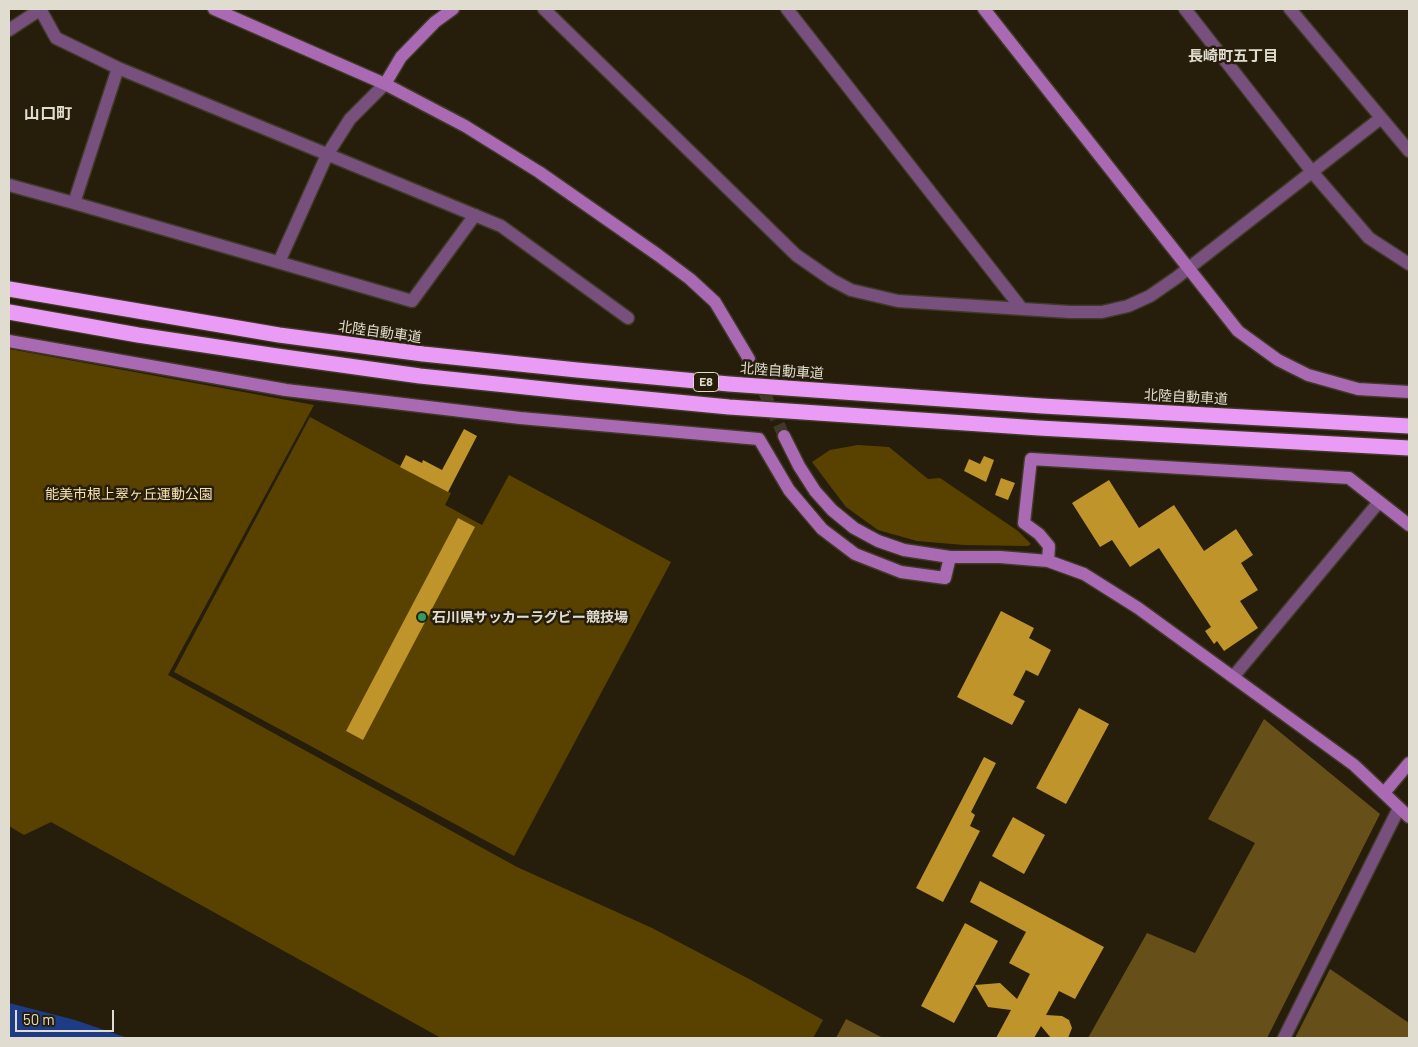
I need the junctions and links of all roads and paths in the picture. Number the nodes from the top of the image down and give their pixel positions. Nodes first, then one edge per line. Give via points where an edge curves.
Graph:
1 (40, 9) edge
2 (214, 9) edge
3 (453, 9) edge
4 (544, 9) edge
5 (787, 9) edge
6 (984, 9) edge
7 (1185, 9) edge
8 (1290, 9) edge
9 (9, 30) edge
10 (118, 68) junction
11 (385, 84) junction
12 (1380, 118) junction
13 (1409, 151) edge
14 (327, 155) junction
15 (1313, 173) junction
16 (9, 185) edge
17 (74, 203) junction
18 (475, 215) junction
19 (279, 262) junction
20 (1409, 264) edge
21 (1189, 268) junction
22 (9, 289) edge
23 (1022, 309) junction
24 (9, 312) edge
25 (628, 318) dead end
26 (9, 341) edge
27 (749, 359) tunnel mouth
28 (1409, 392) edge
29 (1409, 426) edge
30 (784, 436) tunnel mouth
31 (1409, 448) edge
32 (1379, 502) junction
33 (1409, 525) edge
34 (950, 557) junction
35 (1048, 561) junction
36 (1233, 677) junction
37 (1409, 764) edge
38 (1384, 793) junction
39 (1399, 808) junction
40 (1409, 817) edge
41 (1284, 1038) edge

1 - 9 street
1 - 10 street via 56,38
2 - 11 street
3 - 11 street via 435,22 401,58
4 - 23 street via 796,255 832,280 851,290 898,301
5 - 23 street
6 - 21 street
7 - 15 street
8 - 12 street
10 - 14 street
10 - 17 street
11 - 14 street via 350,119
11 - 27 street via 465,126 539,172 658,255 714,302
12 - 13 street
12 - 15 street
14 - 18 street
14 - 19 street
15 - 20 street via 1369,238
15 - 21 street
16 - 17 street
17 - 19 street
18 - 19 street via 412,301
18 - 25 street via 501,226
21 - 23 street via 1150,296 1128,306 1102,312
21 - 28 street via 1238,331 1278,360 1308,374 1358,388
22 - 29 highway, 北陸自動車道 / E8 via 279,335 578,370 1032,405
24 - 31 highway, E8 via 277,356 420,376 583,393 729,407
26 - 34 street via 286,390 520,418 760,439 789,490 822,529 855,554 901,572 945,578
30 - 34 street via 815,491 854,528 904,550
32 - 33 street
32 - 35 street via 1350,478 1031,459 1024,523 1049,546
32 - 36 street
34 - 35 street
35 - 36 street via 1084,574 1113,591
36 - 38 street via 1354,765
37 - 38 street
38 - 39 street
39 - 40 street
39 - 41 street

